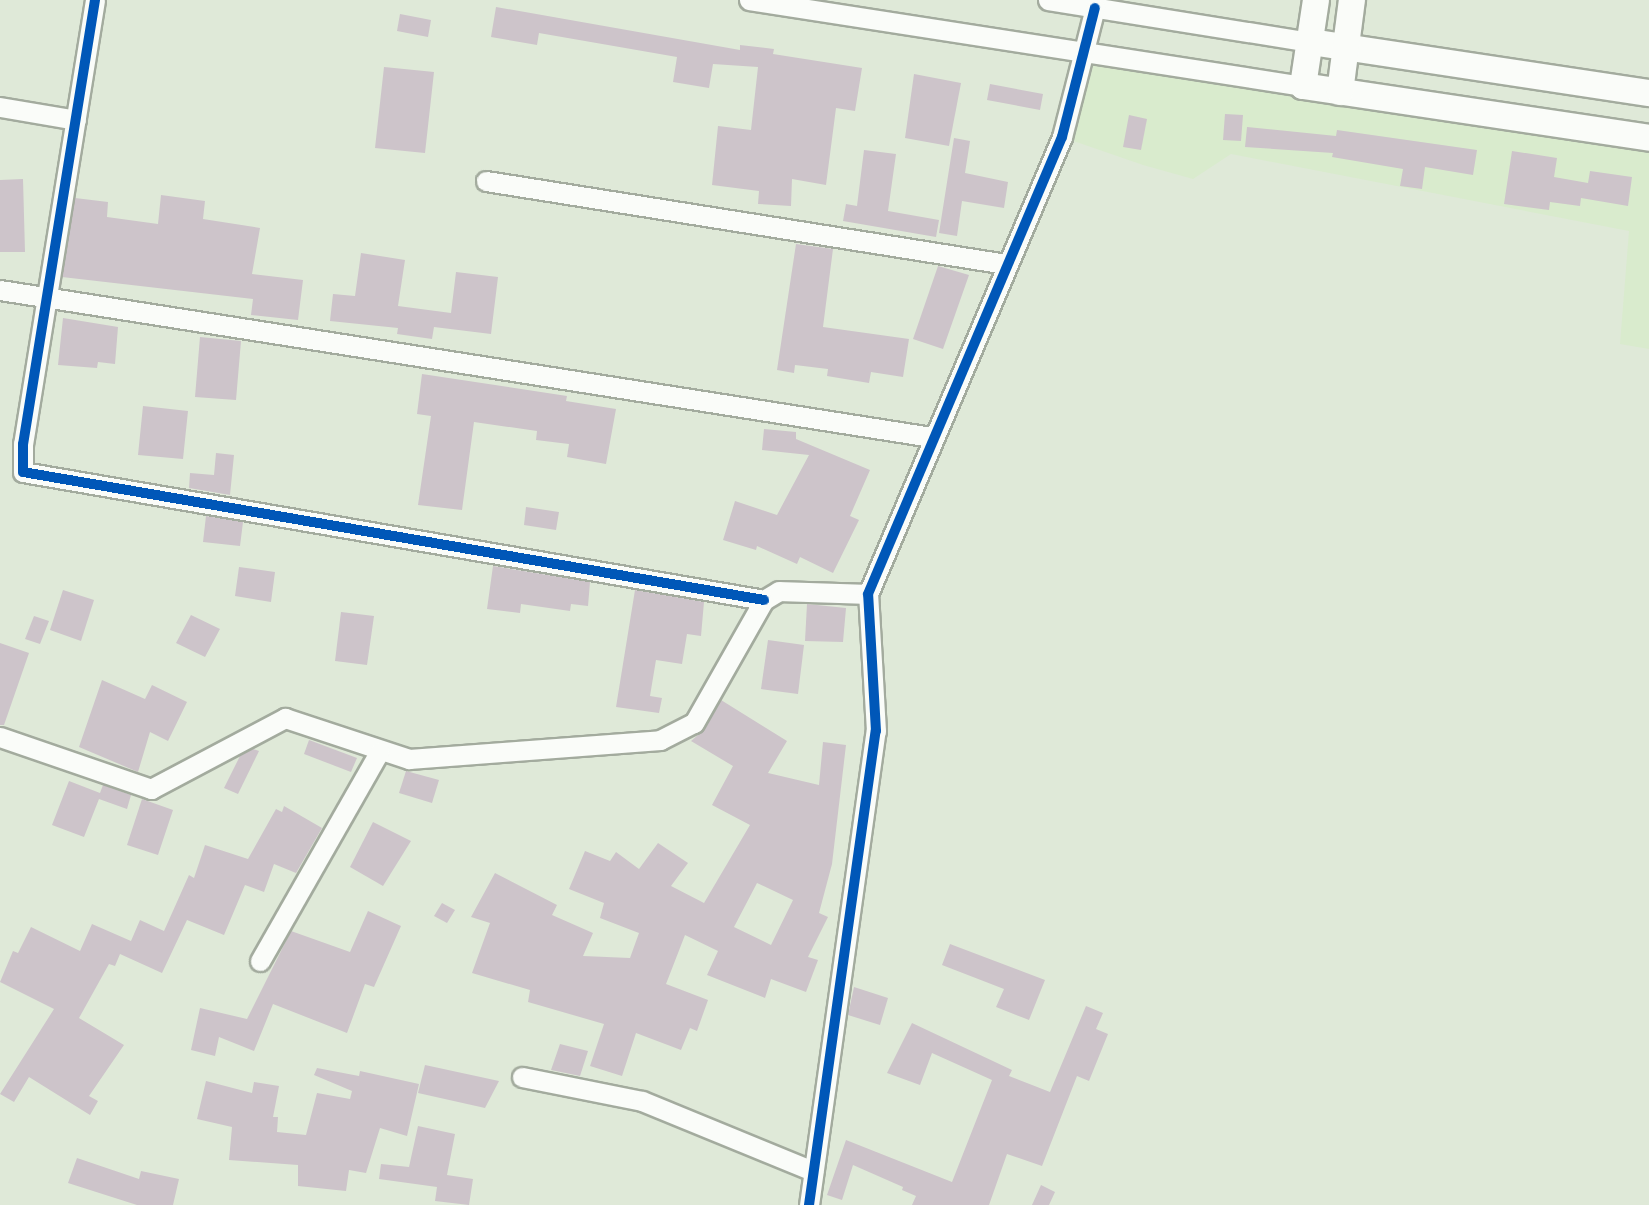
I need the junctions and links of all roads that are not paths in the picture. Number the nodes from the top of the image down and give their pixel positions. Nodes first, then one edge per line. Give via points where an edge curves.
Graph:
1 (95, 0) edge
2 (749, 0) edge
3 (1048, 0) edge
4 (1316, 0) edge
5 (1352, 0) edge
6 (1095, 8) junction
7 (1311, 42) junction
8 (1345, 46) junction
9 (1086, 53) junction
10 (1303, 86) junction
11 (1340, 92) junction
12 (1649, 93) edge
13 (0, 107) edge
14 (76, 120) junction
15 (1649, 138) edge
16 (486, 181) dead end
17 (1006, 264) junction
18 (0, 290) edge
19 (46, 297) junction
20 (931, 437) junction
21 (868, 594) junction
22 (764, 600) junction
23 (0, 737) edge
24 (379, 752) junction
25 (260, 961) dead end
26 (522, 1077) dead end
27 (813, 1171) junction
28 (809, 1205) edge

1 - 14 street
2 - 9 street
3 - 6 street
4 - 7 street
5 - 8 street
6 - 7 street
6 - 9 street
7 - 8 street
7 - 10 street
8 - 11 street
8 - 12 street
9 - 10 street
9 - 17 street via 1062,137
10 - 11 street
11 - 15 street
13 - 14 street
14 - 19 street
16 - 17 street
17 - 20 street
18 - 19 street
19 - 20 street
19 - 22 street via 23,444 23,472
20 - 21 street
21 - 22 street via 779,591
21 - 27 street via 876,731
22 - 24 street via 694,723 660,740 409,759
23 - 24 street via 151,789 285,718
24 - 25 street
26 - 27 street via 642,1101
27 - 28 street

